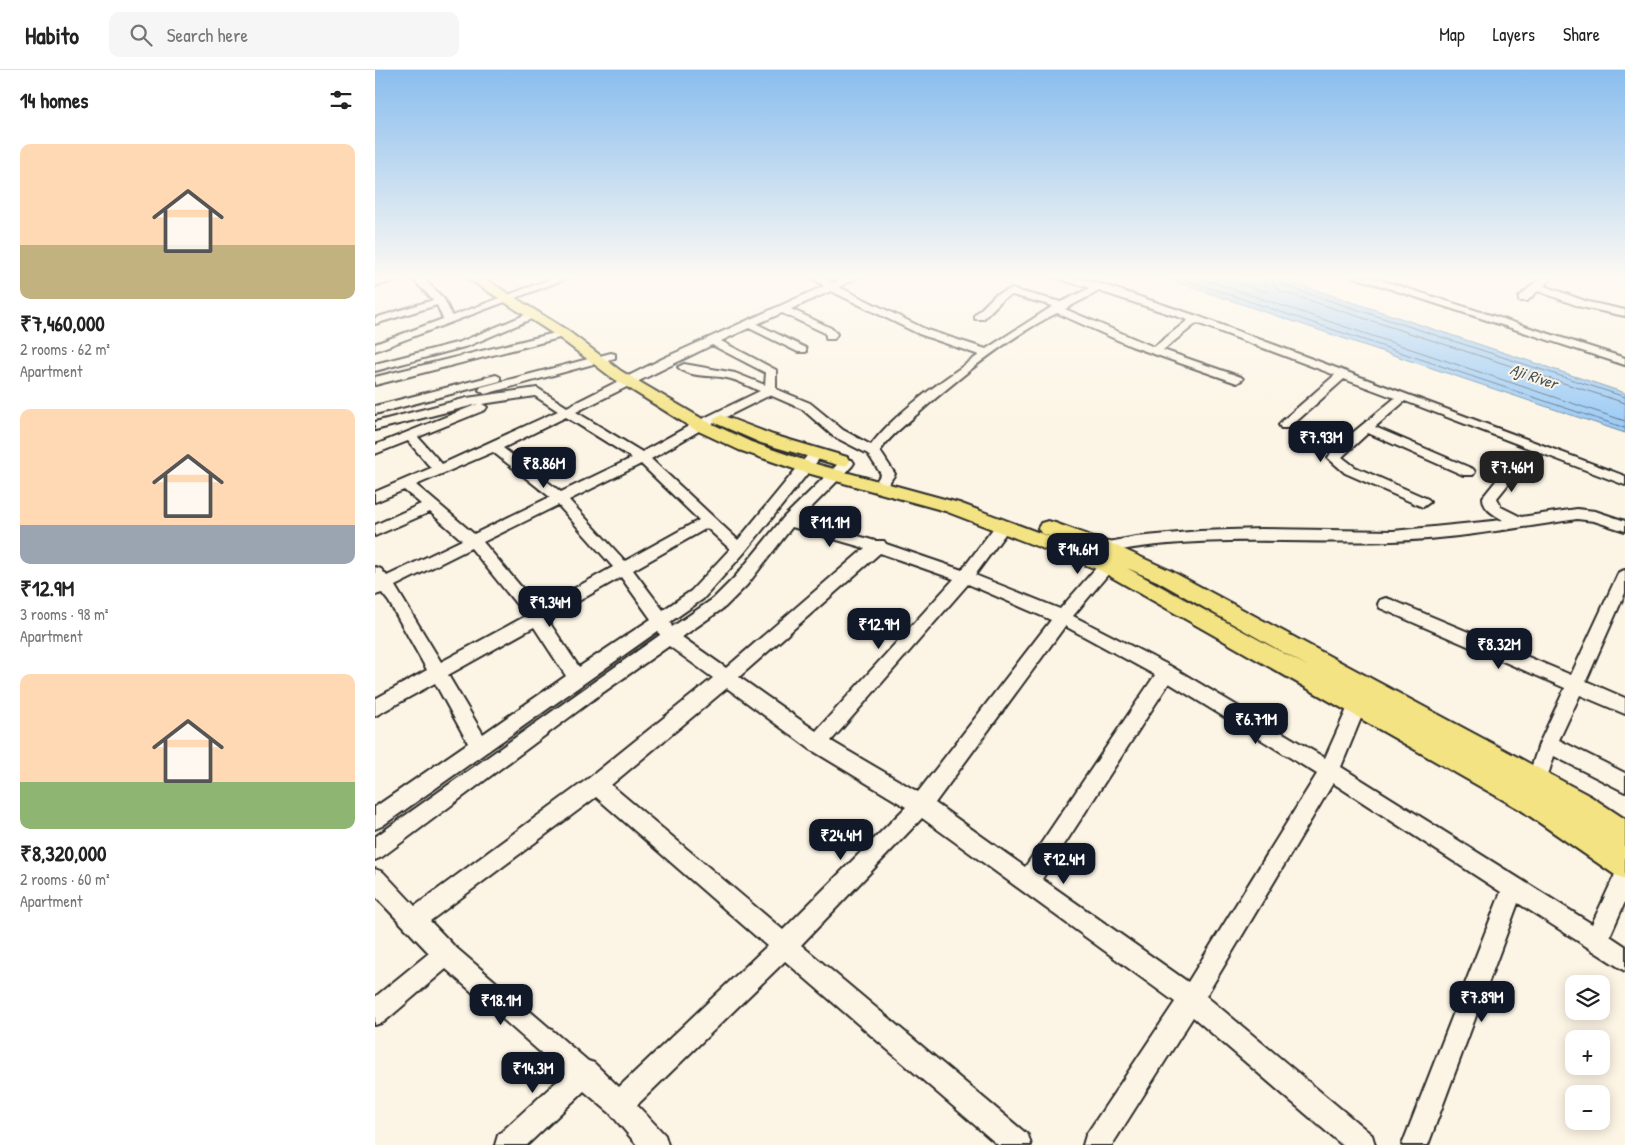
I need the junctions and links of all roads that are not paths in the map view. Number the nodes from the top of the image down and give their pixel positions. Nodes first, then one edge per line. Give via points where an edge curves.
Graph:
1 (432, 327) edge
2 (503, 327) edge
3 (552, 327) edge
4 (558, 327) edge
5 (742, 327) edge
6 (755, 327) edge
7 (821, 327) edge
8 (913, 327) edge
9 (1024, 327) edge
10 (1104, 327) edge
11 (1186, 327) edge
12 (1218, 327) edge
13 (1520, 327) edge
14 (563, 334) junction
15 (830, 337) dead end
16 (713, 341) junction
17 (375, 348) edge
18 (802, 350) dead end
19 (1155, 351) junction
20 (988, 354) junction
21 (600, 355) junction
22 (1625, 362) edge
23 (684, 367) dead end
24 (375, 368) edge
25 (1343, 374) junction
26 (636, 378) junction
27 (1237, 379) dead end
28 (375, 381) edge
29 (769, 391) junction
30 (508, 396) junction
31 (1404, 396) junction
32 (375, 410) edge
33 (568, 412) junction
34 (375, 420) edge
35 (708, 421) junction
36 (1285, 425) dead end
37 (375, 426) edge
38 (1367, 428) junction
39 (410, 436) junction
40 (494, 447) junction
41 (375, 450) edge
42 (873, 451) junction
43 (641, 458) junction
44 (1521, 459) dead end
45 (811, 460) junction
46 (842, 468) junction
47 (440, 470) junction
48 (1468, 472) dead end
49 (884, 480) junction
50 (1625, 481) edge
51 (406, 484) junction
52 (375, 497) edge
53 (559, 498) junction
54 (1423, 502) dead end
55 (430, 506) junction
56 (708, 520) junction
57 (789, 521) junction
58 (1521, 523) junction
59 (1003, 526) junction
60 (1625, 526) edge
61 (375, 531) edge
62 (473, 541) junction
63 (879, 545) junction
64 (739, 550) junction
65 (1109, 555) junction
66 (623, 569) junction
67 (1625, 576) edge
68 (965, 578) junction
69 (378, 582) edge
70 (1619, 603) edge
71 (1386, 604) dead end
72 (537, 618) junction
73 (1062, 618) junction
74 (660, 619) junction
75 (669, 637) junction
76 (1166, 672) junction
77 (436, 674) junction
78 (576, 678) junction
79 (725, 679) junction
80 (1576, 685) junction
81 (1361, 695) junction
82 (1625, 706) edge
83 (375, 708) edge
84 (817, 743) junction
85 (1548, 744) junction
86 (479, 745) junction
87 (1330, 770) junction
88 (1537, 781) junction
89 (1625, 783) edge
90 (596, 785) junction
91 (1530, 801) junction
92 (921, 805) junction
93 (375, 818) edge
94 (1625, 835) edge
95 (375, 850) edge
96 (1625, 865) edge
97 (1625, 878) edge
98 (375, 880) edge
99 (1028, 882) junction
100 (1513, 888) junction
101 (414, 920) junction
102 (1596, 940) junction
103 (783, 947) junction
104 (446, 954) junction
105 (1625, 959) edge
106 (1191, 999) junction
107 (375, 1013) edge
108 (585, 1072) junction
109 (619, 1104) junction
110 (509, 1145) edge
111 (655, 1145) edge
112 (1018, 1145) edge
113 (1096, 1145) edge
114 (1362, 1145) edge
115 (1415, 1145) edge

1 - 17 street
2 - 24 street via 464,344
3 - 14 main road
4 - 21 main road
5 - 16 street
6 - 18 street
7 - 15 street via 832,334
8 - 20 street
9 - 20 street
10 - 19 street
11 - 19 street
12 - 25 street
13 - 22 street
14 - 21 main road
14 - 28 street
16 - 26 street
16 - 29 street via 772,372
19 - 27 street
20 - 42 street via 938,390 883,437
21 - 26 main road
21 - 32 street
21 - 34 street
23 - 29 street via 731,376
25 - 31 street
25 - 36 street
26 - 33 street
26 - 35 main road
29 - 35 street
29 - 42 street via 806,406 838,433
30 - 33 street via 537,392
30 - 37 street via 467,402
30 - 39 street
31 - 38 street
31 - 50 street
33 - 40 street
33 - 43 street
35 - 43 street
35 - 45 main road via 763,454
38 - 48 street
38 - 54 street via 1335,458 1350,470
39 - 41 street
39 - 47 street
40 - 47 street
40 - 53 street
42 - 49 street
43 - 53 street
43 - 56 street
44 - 58 street via 1490,497 1490,503 1496,510
45 - 46 main road
45 - 64 street
46 - 49 main road
46 - 57 street
47 - 51 street
49 - 59 main road
49 - 65 main road via 948,492
51 - 52 street
51 - 55 street
53 - 62 street
53 - 66 street
55 - 61 street
55 - 62 street
56 - 64 street
56 - 66 street
57 - 63 street
57 - 75 street via 731,592
58 - 60 street via 1577,514
58 - 65 street via 1393,536 1200,536 1136,542
59 - 65 main road
59 - 68 street
62 - 69 street
62 - 72 street
63 - 68 street
63 - 79 street
64 - 74 street via 697,595
65 - 73 street
65 - 81 main road
66 - 72 street
66 - 74 street
67 - 70 street
68 - 73 street
68 - 84 street
69 - 77 street via 395,598
70 - 80 street
71 - 80 street
72 - 77 street
72 - 78 street
73 - 76 street
73 - 92 street
74 - 75 street
74 - 78 street
75 - 79 street
75 - 95 street
76 - 87 street
76 - 99 street
77 - 83 street
77 - 86 street
78 - 86 street
79 - 84 street
79 - 90 street
80 - 82 street
80 - 85 street
81 - 87 street
81 - 88 main road
81 - 91 main road
84 - 92 street
85 - 88 street
85 - 89 street
86 - 93 street
87 - 100 street
87 - 106 street
88 - 91 street
88 - 94 main road via 1581,805
90 - 101 street
90 - 103 street
91 - 96 main road
92 - 99 street
92 - 103 street
97 - 102 street
98 - 101 street
99 - 106 street
100 - 102 street
100 - 115 street
101 - 104 street
102 - 105 street
103 - 109 street
103 - 112 street
104 - 107 street
104 - 108 street
106 - 113 street
106 - 114 street
108 - 109 street
108 - 110 street
109 - 111 street

